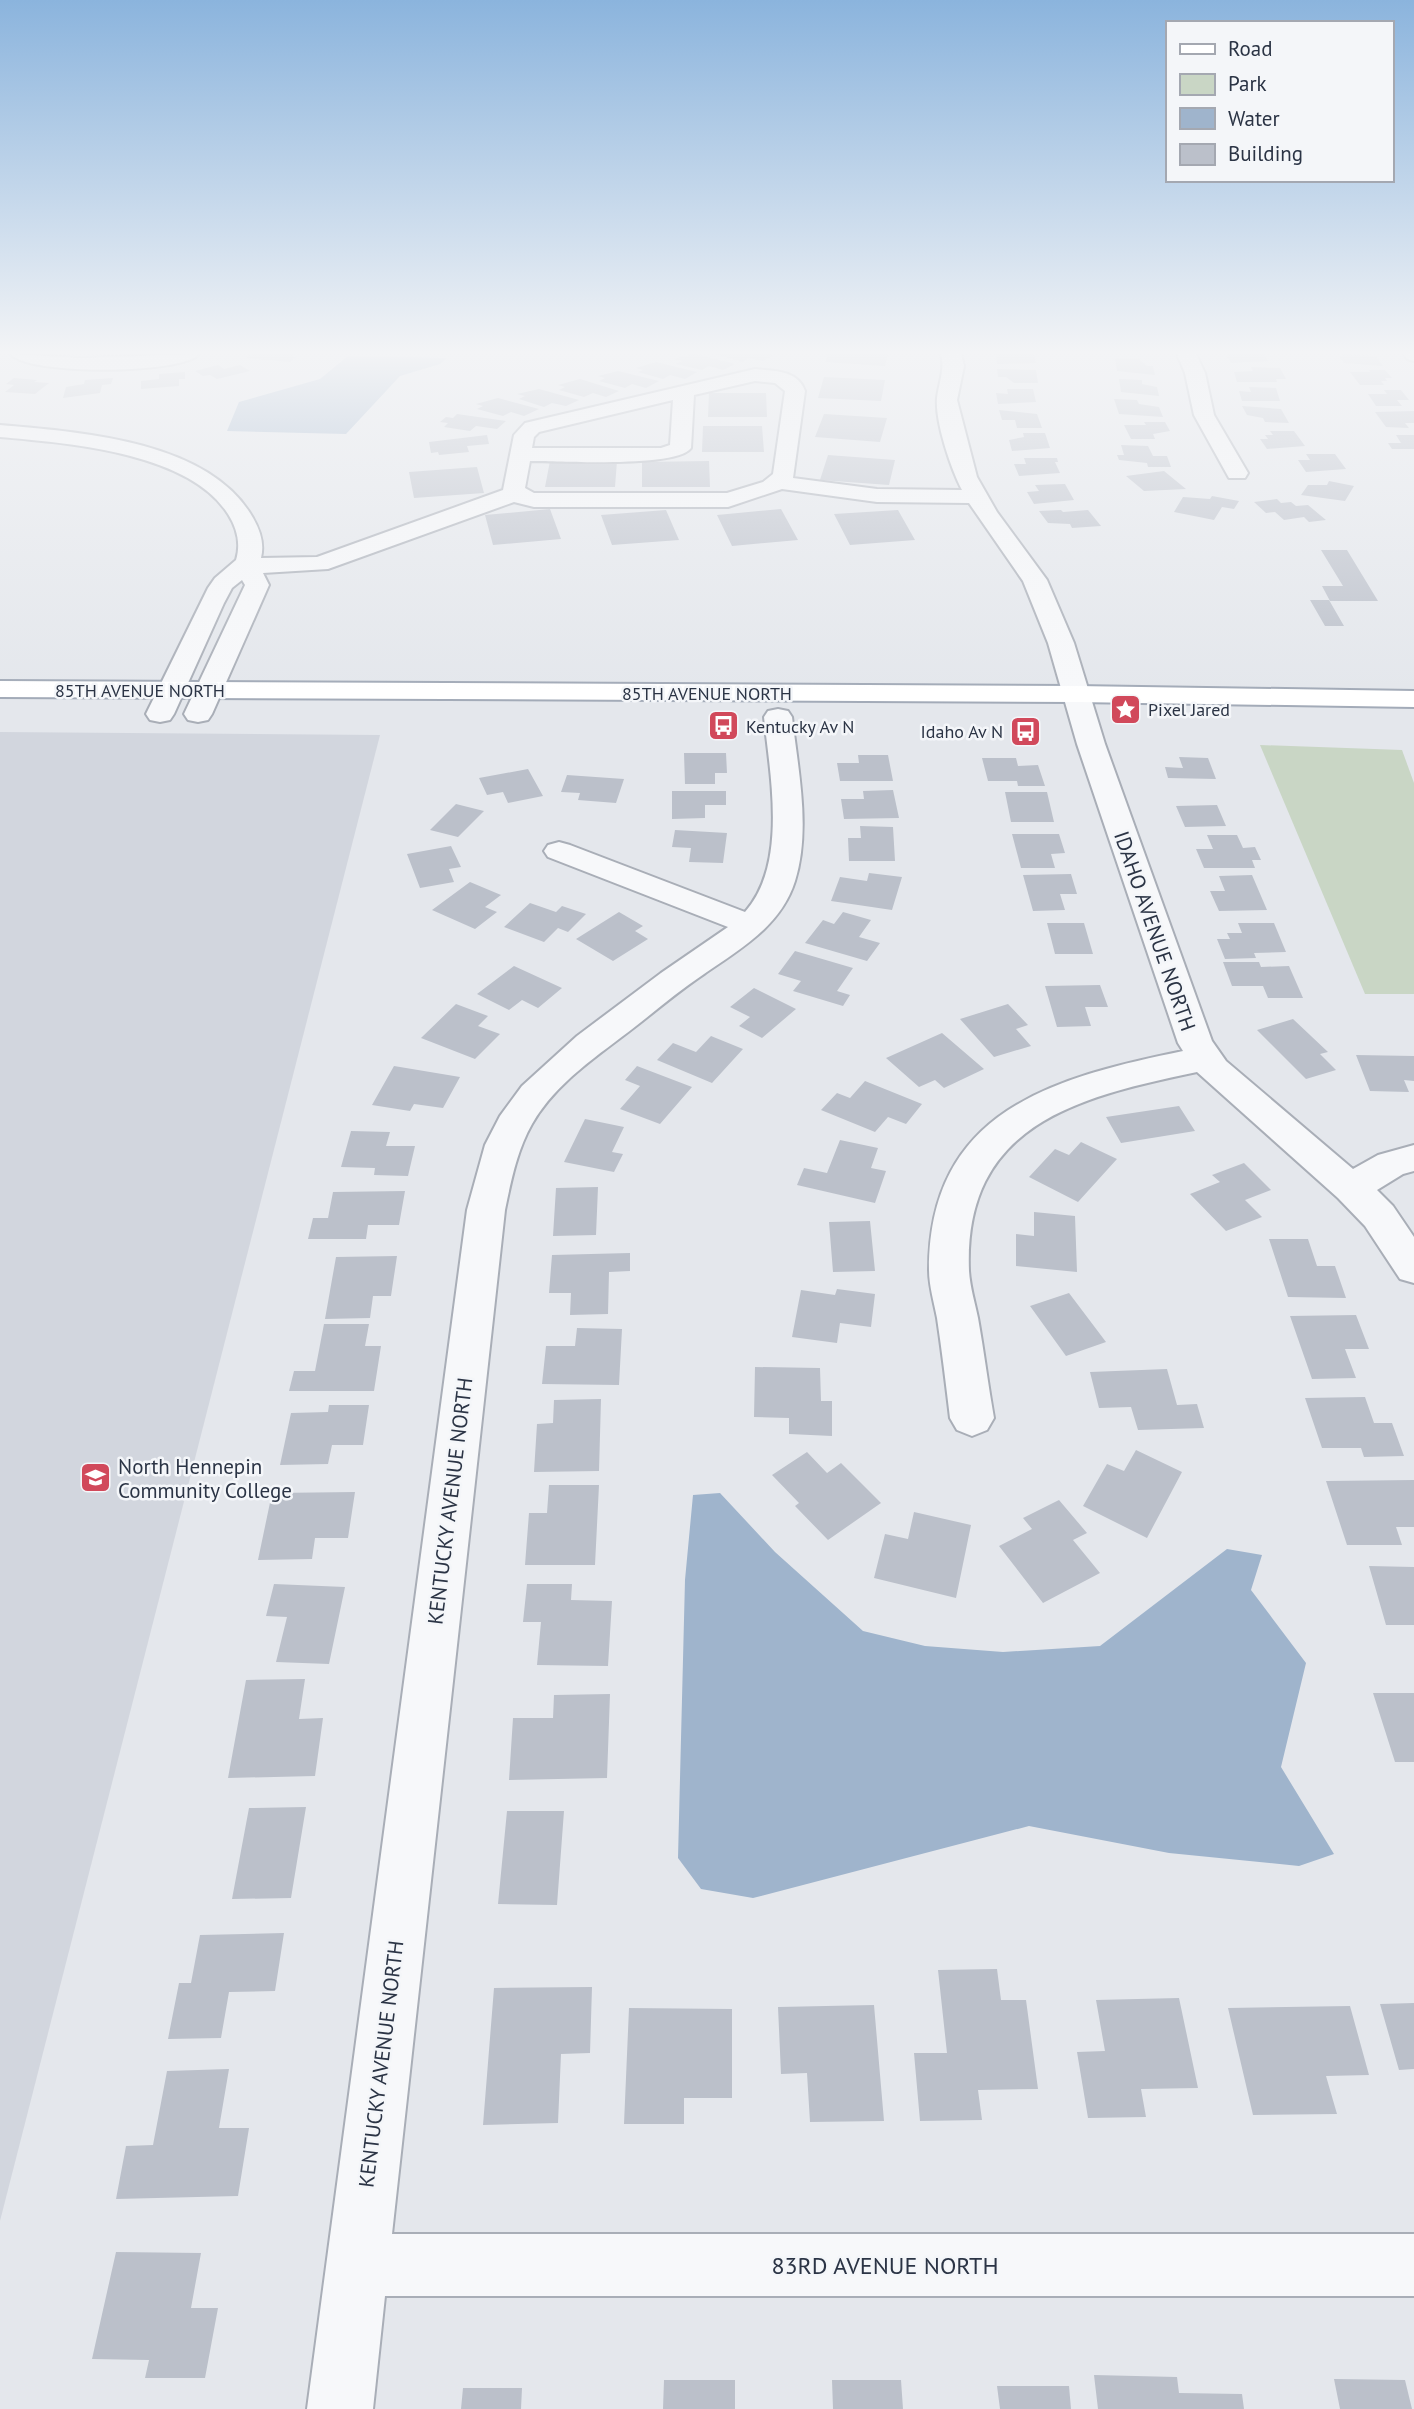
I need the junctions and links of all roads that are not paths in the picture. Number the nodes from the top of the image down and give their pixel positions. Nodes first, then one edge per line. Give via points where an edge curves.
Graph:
1 (177, 466) edge
2 (517, 466) edge
3 (785, 466) edge
4 (963, 466) edge
5 (1234, 466) edge
6 (1237, 472) dead end
7 (779, 482) junction
8 (517, 494) junction
9 (976, 496) junction
10 (247, 566) junction
11 (0, 689) edge
12 (173, 690) junction
13 (211, 690) junction
14 (1414, 699) edge
15 (1080, 705) junction
16 (0, 713) edge
17 (160, 714) junction
18 (198, 714) junction
19 (778, 716) junction
20 (1414, 722) edge
21 (559, 851) dead end
22 (751, 925) junction
23 (1207, 1058) junction
24 (1414, 1158) edge
25 (1351, 1188) junction
26 (1414, 1268) edge
27 (972, 1418) dead end
28 (357, 2265) junction
29 (1414, 2265) edge
30 (340, 2409) edge

1 - 10 street via 209,482 243,517 251,552
2 - 8 street via 513,486
3 - 7 street
4 - 9 street, IDAHO AVENUE NORTH
5 - 6 street
7 - 8 street via 728,500 534,500
7 - 9 street via 888,498
8 - 10 street via 320,564
9 - 15 street, IDAHO AVENUE NORTH via 1035,580
10 - 12 street via 221,585
10 - 13 street via 257,585
11 - 12 main road, 85TH AVENUE NORTH
12 - 13 main road, 85TH AVENUE NORTH
12 - 17 street
13 - 15 main road, 85TH AVENUE NORTH
13 - 18 street
14 - 15 main road, 85TH AVENUE NORTH
15 - 19 main road, 85TH AVENUE NORTH
15 - 20 main road, 85TH AVENUE NORTH
15 - 23 street, IDAHO AVENUE NORTH via 1184,1017
16 - 17 main road, 85TH AVENUE NORTH
17 - 18 main road, 85TH AVENUE NORTH
18 - 19 main road, 85TH AVENUE NORTH
19 - 22 street, KENTUCKY AVENUE NORTH via 786,854 779,883
21 - 22 street
22 - 28 street, KENTUCKY AVENUE NORTH via 575,1054 541,1086 513,1124 494,1166
23 - 25 street, IDAHO AVENUE NORTH via 1239,1094
23 - 27 street via 1108,1079 1060,1095 1020,1118 986,1147 962,1183 951,1224 949,1270
24 - 25 street via 1391,1164
25 - 26 street, IDAHO AVENUE NORTH via 1378,1216
28 - 29 street, 83RD AVENUE NORTH
28 - 30 street, KENTUCKY AVENUE NORTH

